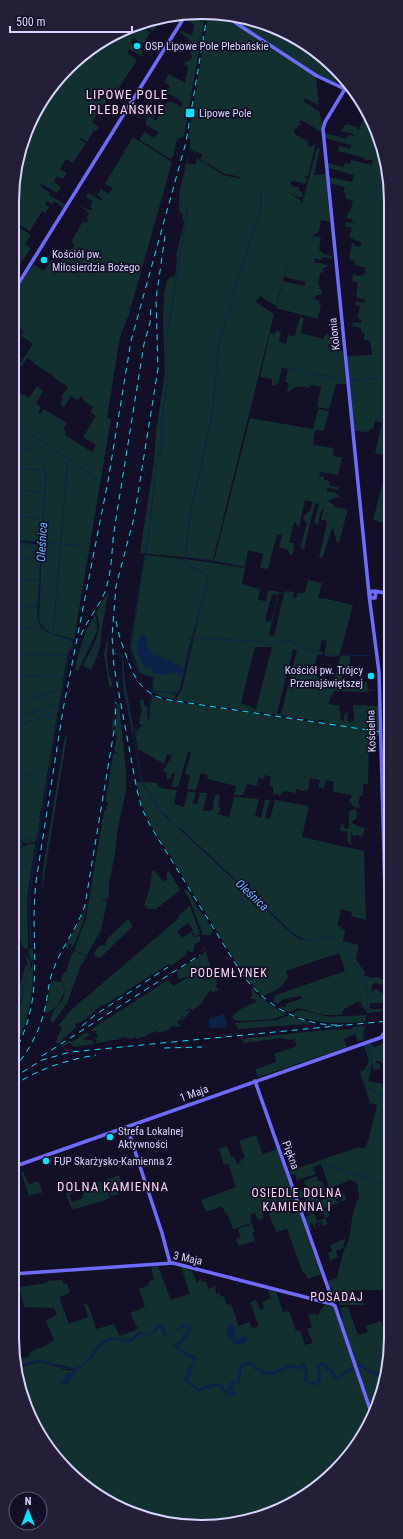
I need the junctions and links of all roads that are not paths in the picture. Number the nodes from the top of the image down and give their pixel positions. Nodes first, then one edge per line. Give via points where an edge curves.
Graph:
1 (183, 20) edge
2 (236, 23) edge
3 (345, 89) joint
4 (19, 283) edge
5 (382, 592) joint
6 (372, 594) junction
7 (384, 856) edge
8 (384, 1034) edge
9 (255, 1081) junction
10 (126, 1127) junction
11 (19, 1165) edge
12 (170, 1263) junction
13 (19, 1274) edge
14 (333, 1304) junction
15 (370, 1408) edge

1 - 4 street
2 - 3 street via 317,76
3 - 6 street, Kolonia via 323,129 368,582
5 - 6 street
5 - 6 street
6 - 7 street, Kościelna via 371,606 379,669
8 - 9 street, 1 Maja
9 - 10 street, 1 Maja
9 - 14 street, Piękna
10 - 11 street, 1 Maja
10 - 12 street
12 - 13 street, 3 Maja
12 - 14 street, 3 Maja
14 - 15 street, Piękna

